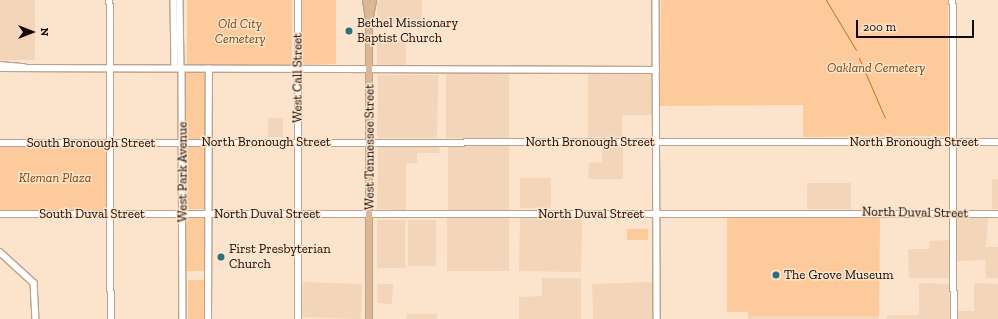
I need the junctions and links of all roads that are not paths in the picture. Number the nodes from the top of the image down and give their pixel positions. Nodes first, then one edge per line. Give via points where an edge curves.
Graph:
1 (110, 0) edge
2 (174, 0) edge
3 (180, 0) edge
4 (298, 0) edge
5 (366, 0) edge
6 (373, 0) edge
7 (656, 0) edge
8 (953, 0) edge
9 (369, 18) junction
10 (177, 38) junction
11 (0, 65) edge
12 (24, 67) junction
13 (110, 67) junction
14 (0, 68) edge
15 (179, 68) junction
16 (209, 69) junction
17 (298, 69) junction
18 (370, 70) junction
19 (656, 70) junction
20 (110, 142) junction
21 (182, 142) junction
22 (208, 142) junction
23 (298, 142) junction
24 (370, 142) junction
25 (656, 142) junction
26 (953, 142) junction
27 (998, 142) edge
28 (0, 143) edge
29 (656, 213) junction
30 (0, 214) edge
31 (110, 214) junction
32 (183, 214) junction
33 (208, 214) junction
34 (297, 214) junction
35 (370, 214) junction
36 (954, 214) junction
37 (998, 214) edge
38 (0, 252) edge
39 (36, 319) edge
40 (111, 319) edge
41 (183, 319) edge
42 (208, 319) edge
43 (298, 319) edge
44 (369, 319) edge
45 (657, 319) edge
46 (954, 319) edge

1 - 13 street
2 - 10 street, West Park Avenue
3 - 10 street, West Park Avenue
4 - 17 street, West Call Street
5 - 9 main road, West Tennessee Street
6 - 9 main road, West Tennessee Street
7 - 19 street
8 - 26 street
9 - 18 main road, West Tennessee Street
10 - 15 street, West Park Avenue
11 - 12 street
12 - 13 street
12 - 14 street via 16,70
13 - 15 street
13 - 20 street
15 - 16 street
15 - 21 street, West Park Avenue
16 - 17 street
16 - 22 street, West Park Avenue
17 - 18 street
17 - 23 street, West Call Street
18 - 19 street
18 - 24 main road, West Tennessee Street
19 - 25 street
20 - 21 street, South Bronough Street
20 - 28 street, South Bronough Street
20 - 31 street
21 - 22 street, North Bronough Street
21 - 32 street, West Park Avenue
22 - 23 street, North Bronough Street
22 - 33 street, West Park Avenue
23 - 24 street, North Bronough Street
23 - 34 street, West Call Street
24 - 25 street, North Bronough Street
24 - 35 main road, West Tennessee Street
25 - 26 street, North Bronough Street
25 - 29 street
26 - 27 street, North Bronough Street
26 - 36 street
29 - 35 street, North Duval Street
29 - 36 street, North Duval Street
29 - 45 street
30 - 31 street, South Duval Street
31 - 32 street, South Duval Street
31 - 40 street
32 - 33 street, North Duval Street
32 - 41 street, West Park Avenue
33 - 34 street, North Duval Street
33 - 42 street, West Park Avenue
34 - 35 street, North Duval Street
34 - 43 street, West Call Street
35 - 44 main road, West Tennessee Street
36 - 37 street, North Duval Street
36 - 46 street
38 - 39 street via 28,276 36,291

